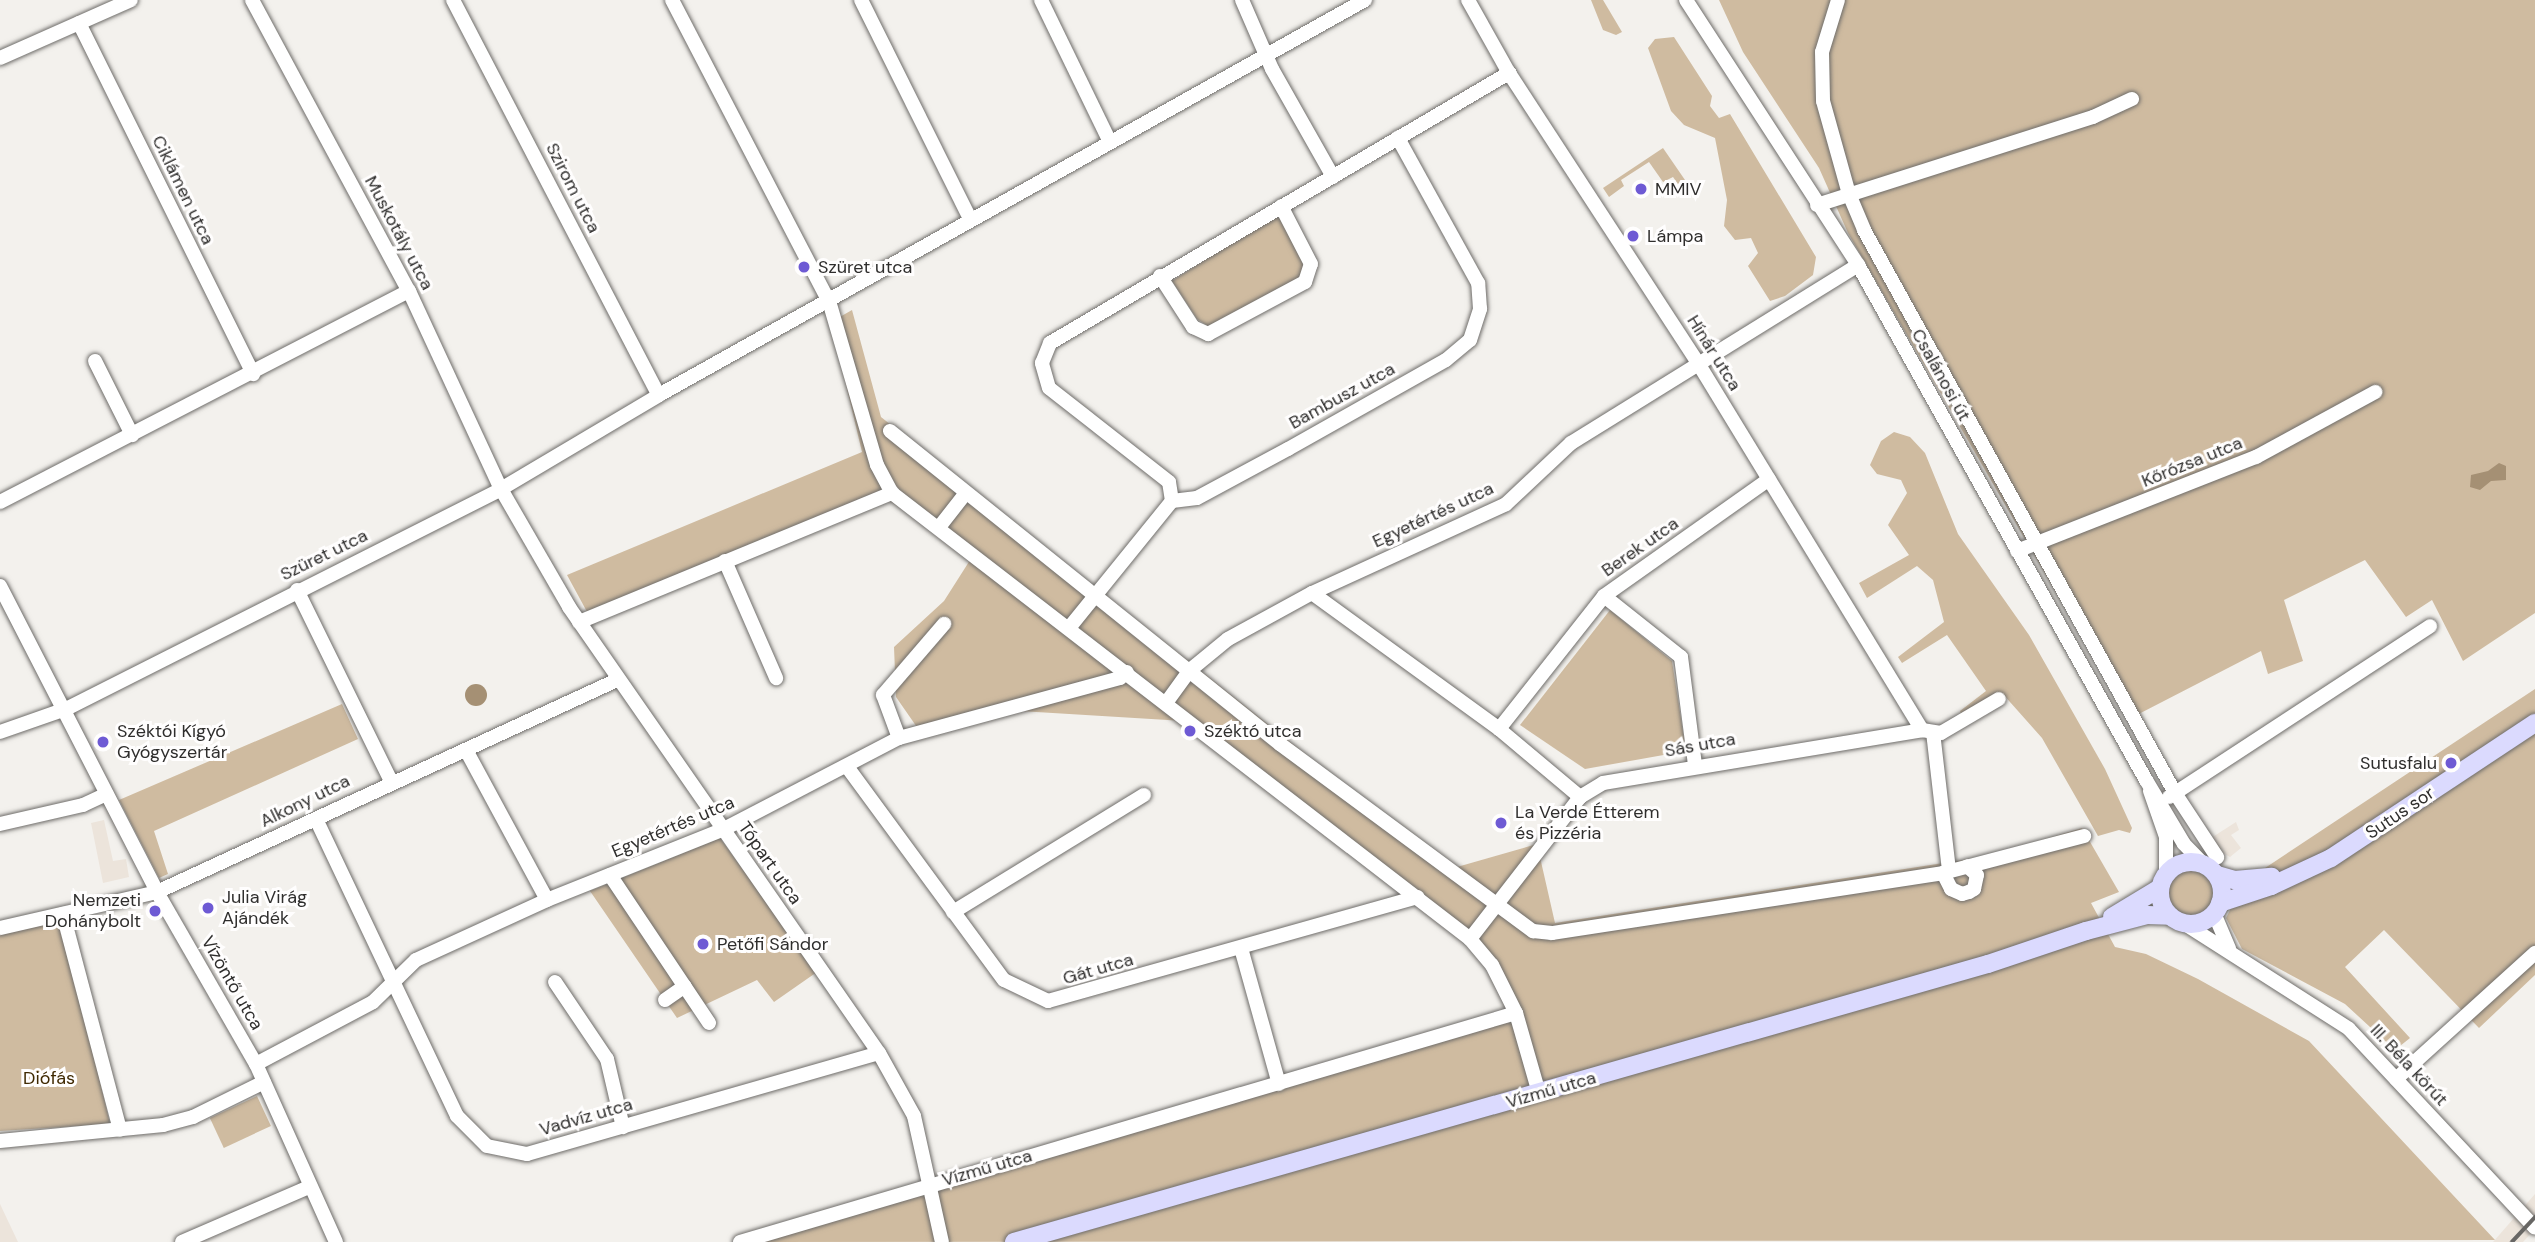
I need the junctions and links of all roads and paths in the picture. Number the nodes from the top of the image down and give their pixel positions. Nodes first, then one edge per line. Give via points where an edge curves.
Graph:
1 (131, 0) edge
2 (252, 0) edge
3 (453, 0) edge
4 (672, 0) edge
5 (861, 0) edge
6 (1041, 0) edge
7 (1242, 0) edge
8 (1365, 0) edge
9 (1468, 0) edge
10 (1686, 0) edge
11 (1838, 0) edge
12 (79, 23) junction
13 (1268, 52) junction
14 (0, 58) edge
15 (1508, 73) junction
16 (2132, 100) dead end
17 (1398, 138) junction
18 (1110, 142) junction
19 (1333, 177) junction
20 (1849, 194) junction
21 (1817, 205) junction
22 (1281, 206) junction
23 (970, 219) junction
24 (1858, 265) junction
25 (1160, 275) junction
26 (409, 291) junction
27 (829, 301) junction
28 (95, 361) dead end
29 (1698, 363) junction
30 (253, 374) junction
31 (2375, 392) dead end
32 (659, 395) junction
33 (890, 431) dead end
34 (132, 435) junction
35 (1769, 479) junction
36 (501, 489) junction
37 (892, 493) junction
38 (965, 494) junction
39 (1172, 501) junction
40 (0, 502) edge
41 (940, 526) junction
42 (2038, 544) junction
43 (2017, 551) junction
44 (725, 561) junction
45 (0, 586) edge
46 (297, 590) junction
47 (1312, 593) junction
48 (1097, 595) junction
49 (1604, 596) junction
50 (579, 622) junction
51 (944, 624) dead end
52 (2430, 626) dead end
53 (1069, 628) junction
54 (1189, 671) junction
55 (1127, 672) junction
56 (776, 678) dead end
57 (617, 680) junction
58 (1999, 699) dead end
59 (1166, 703) junction
60 (66, 709) junction
61 (2535, 723) edge
62 (1499, 729) junction
63 (1928, 731) junction
64 (0, 732) edge
65 (899, 738) junction
66 (466, 750) junction
67 (1695, 765) junction
68 (848, 768) junction
69 (2146, 780) junction
70 (391, 781) junction
71 (2175, 793) junction
72 (107, 794) junction
73 (1144, 795) dead end
74 (1580, 797) junction
75 (2162, 802) junction
76 (316, 819) junction
77 (0, 824) edge
78 (723, 830) junction
79 (2084, 836) dead end
80 (2212, 865) junction
81 (1967, 866) junction
82 (1946, 872) junction
83 (2297, 873) junction
84 (610, 875) junction
85 (2163, 880) junction
86 (158, 892) junction
87 (1418, 897) junction
88 (547, 900) junction
89 (1495, 907) junction
90 (2217, 908) junction
91 (953, 912) junction
92 (63, 914) junction
93 (2176, 919) junction
94 (0, 928) edge
95 (2086, 931) junction
96 (1470, 939) junction
97 (1241, 948) junction
98 (2535, 953) edge
99 (2232, 956) junction
100 (395, 981) junction
101 (555, 982) dead end
102 (685, 986) junction
103 (665, 1000) dead end
104 (1516, 1013) junction
105 (709, 1023) dead end
106 (879, 1053) junction
107 (256, 1064) junction
108 (2396, 1079) junction
109 (264, 1082) junction
110 (1279, 1084) junction
111 (1539, 1093) junction
112 (623, 1127) junction
113 (120, 1130) junction
114 (0, 1141) edge
115 (930, 1185) junction
116 (309, 1187) junction
117 (2535, 1228) edge
118 (182, 1242) edge
119 (336, 1242) edge
120 (740, 1242) edge
121 (942, 1242) edge
122 (1014, 1242) edge

1 - 12 street
2 - 26 street, Muskotály utca
3 - 32 street, Szirom utca
4 - 27 street
5 - 23 street
6 - 18 street
7 - 13 street
8 - 13 street, Szüret utca
9 - 15 street, Hínár utca
10 - 21 street, Csalánosi út
11 - 20 street via 1822,52 1823,101
12 - 14 street
12 - 30 street, Ciklámen utca
13 - 18 street, Szüret utca
13 - 19 street via 1272,69
15 - 17 street
15 - 29 street, Hínár utca
16 - 20 street
17 - 19 street
17 - 39 street, Bambusz utca via 1478,282 1480,309 1470,340 1446,360 1288,449 1197,498
18 - 23 street, Szüret utca
19 - 22 street
20 - 21 street
20 - 42 street via 1864,230
21 - 24 street, Csalánosi út
22 - 25 street
22 - 25 street via 1311,264 1305,282 1208,334 1193,327
23 - 27 street, Szüret utca
24 - 29 street, Egyetértés utca
24 - 43 street, Csalánosi út
25 - 39 street via 1056,337 1045,351 1042,370 1049,388 1169,482
26 - 30 street
26 - 36 street, Muskotály utca
27 - 32 street, Szüret utca
27 - 37 street via 877,465
28 - 34 street
29 - 35 street, Hínár utca
29 - 47 street, Egyetértés utca via 1572,443 1506,503
30 - 34 street
31 - 42 street, Kőrózsa utca via 2256,457
32 - 36 street, Szüret utca
33 - 38 street
34 - 40 street
35 - 49 street, Berek utca
35 - 63 street, Hínár utca
36 - 46 street, Szüret utca
36 - 50 street, Tópart utca
37 - 41 street
37 - 44 street
38 - 41 street
38 - 48 street
39 - 48 street
41 - 53 street
42 - 43 street, Kőrózsa utca
42 - 71 street
43 - 69 street, Csalánosi út
44 - 50 street
44 - 56 street
45 - 60 street, Vízöntő utca
46 - 60 street, Szüret utca
46 - 70 street
47 - 54 street, Egyetértés utca via 1228,639
47 - 62 street
48 - 53 street
48 - 54 street
49 - 62 street, Berek utca
49 - 67 street via 1681,657
50 - 57 street, Tópart utca
51 - 65 street via 883,695
52 - 71 street
53 - 55 street
54 - 59 street, Egyetértés utca
54 - 89 street
55 - 59 street
55 - 65 street, Egyetértés utca via 1121,678
57 - 66 street, Alkony utca
57 - 78 street, Tópart utca
58 - 63 street, Sás utca via 1941,733
59 - 87 street
60 - 64 street, Szüret utca
60 - 72 street, Vízöntő utca
61 - 83 main road, Sutus sor via 2356,843
62 - 74 street
63 - 67 street, Sás utca
63 - 82 street
65 - 68 street, Egyetértés utca
66 - 70 street, Alkony utca
66 - 88 street
67 - 74 street, Sás utca via 1603,783
68 - 78 street, Egyetértés utca
68 - 91 street, Gát utca
69 - 75 street, Csalánosi út
69 - 85 street, Csalánosi út via 2166,837
70 - 76 street, Alkony utca
71 - 75 street
71 - 80 street
72 - 77 street via 83,805
72 - 86 street, Vízöntő utca
73 - 91 street
74 - 89 street, Sás utca
75 - 80 street, Csalánosi út via 2184,844
76 - 86 street, Alkony utca
76 - 100 street, Vadvíz utca
78 - 84 street, Egyetértés utca
78 - 106 street, Tópart utca
79 - 81 street
80 - 83 main road via 2256,880
80 - 85 main road via 2183,862
80 - 90 main road
81 - 82 street
81 - 82 street via 1977,875 1975,889 1969,892 1951,889
82 - 89 street via 1552,933 1524,928
83 - 90 main road
84 - 88 street, Egyetértés utca
84 - 102 street
85 - 93 main road via 2161,903
85 - 95 main road
86 - 92 street, Alkony utca
86 - 107 street, Vízöntő utca
87 - 96 street
87 - 97 street, Gát utca
88 - 100 street, Egyetértés utca via 416,960
89 - 96 street, Sás utca
90 - 93 main road via 2195,923
90 - 99 street
91 - 97 street, Gát utca via 1004,980 1048,1001
92 - 94 street, Alkony utca
92 - 113 street
93 - 95 main road via 2147,915
93 - 99 street, III. Béla körút via 2213,939
95 - 111 main road, Vízmű utca
96 - 104 street via 1492,965
97 - 110 street
98 - 108 street
99 - 108 street, III. Béla körút via 2339,1021
100 - 107 street, Egyetértés utca via 373,1002
100 - 112 street, Vadvíz utca via 457,1116 487,1146 527,1154
101 - 112 street via 607,1059
102 - 103 street
102 - 105 street
104 - 110 street, Vízmű utca
104 - 111 street
106 - 112 street, Vadvíz utca
106 - 115 street, Tópart utca via 914,1116
107 - 109 street, Vízöntő utca
108 - 117 street, III. Béla körút
109 - 113 street via 193,1117
109 - 116 street, Vízöntő utca
110 - 115 street, Vízmű utca
111 - 122 main road, Vízmű utca
113 - 114 street
115 - 120 street, Vízmű utca
115 - 121 street, Tópart utca
116 - 118 street
116 - 119 street, Vízöntő utca

